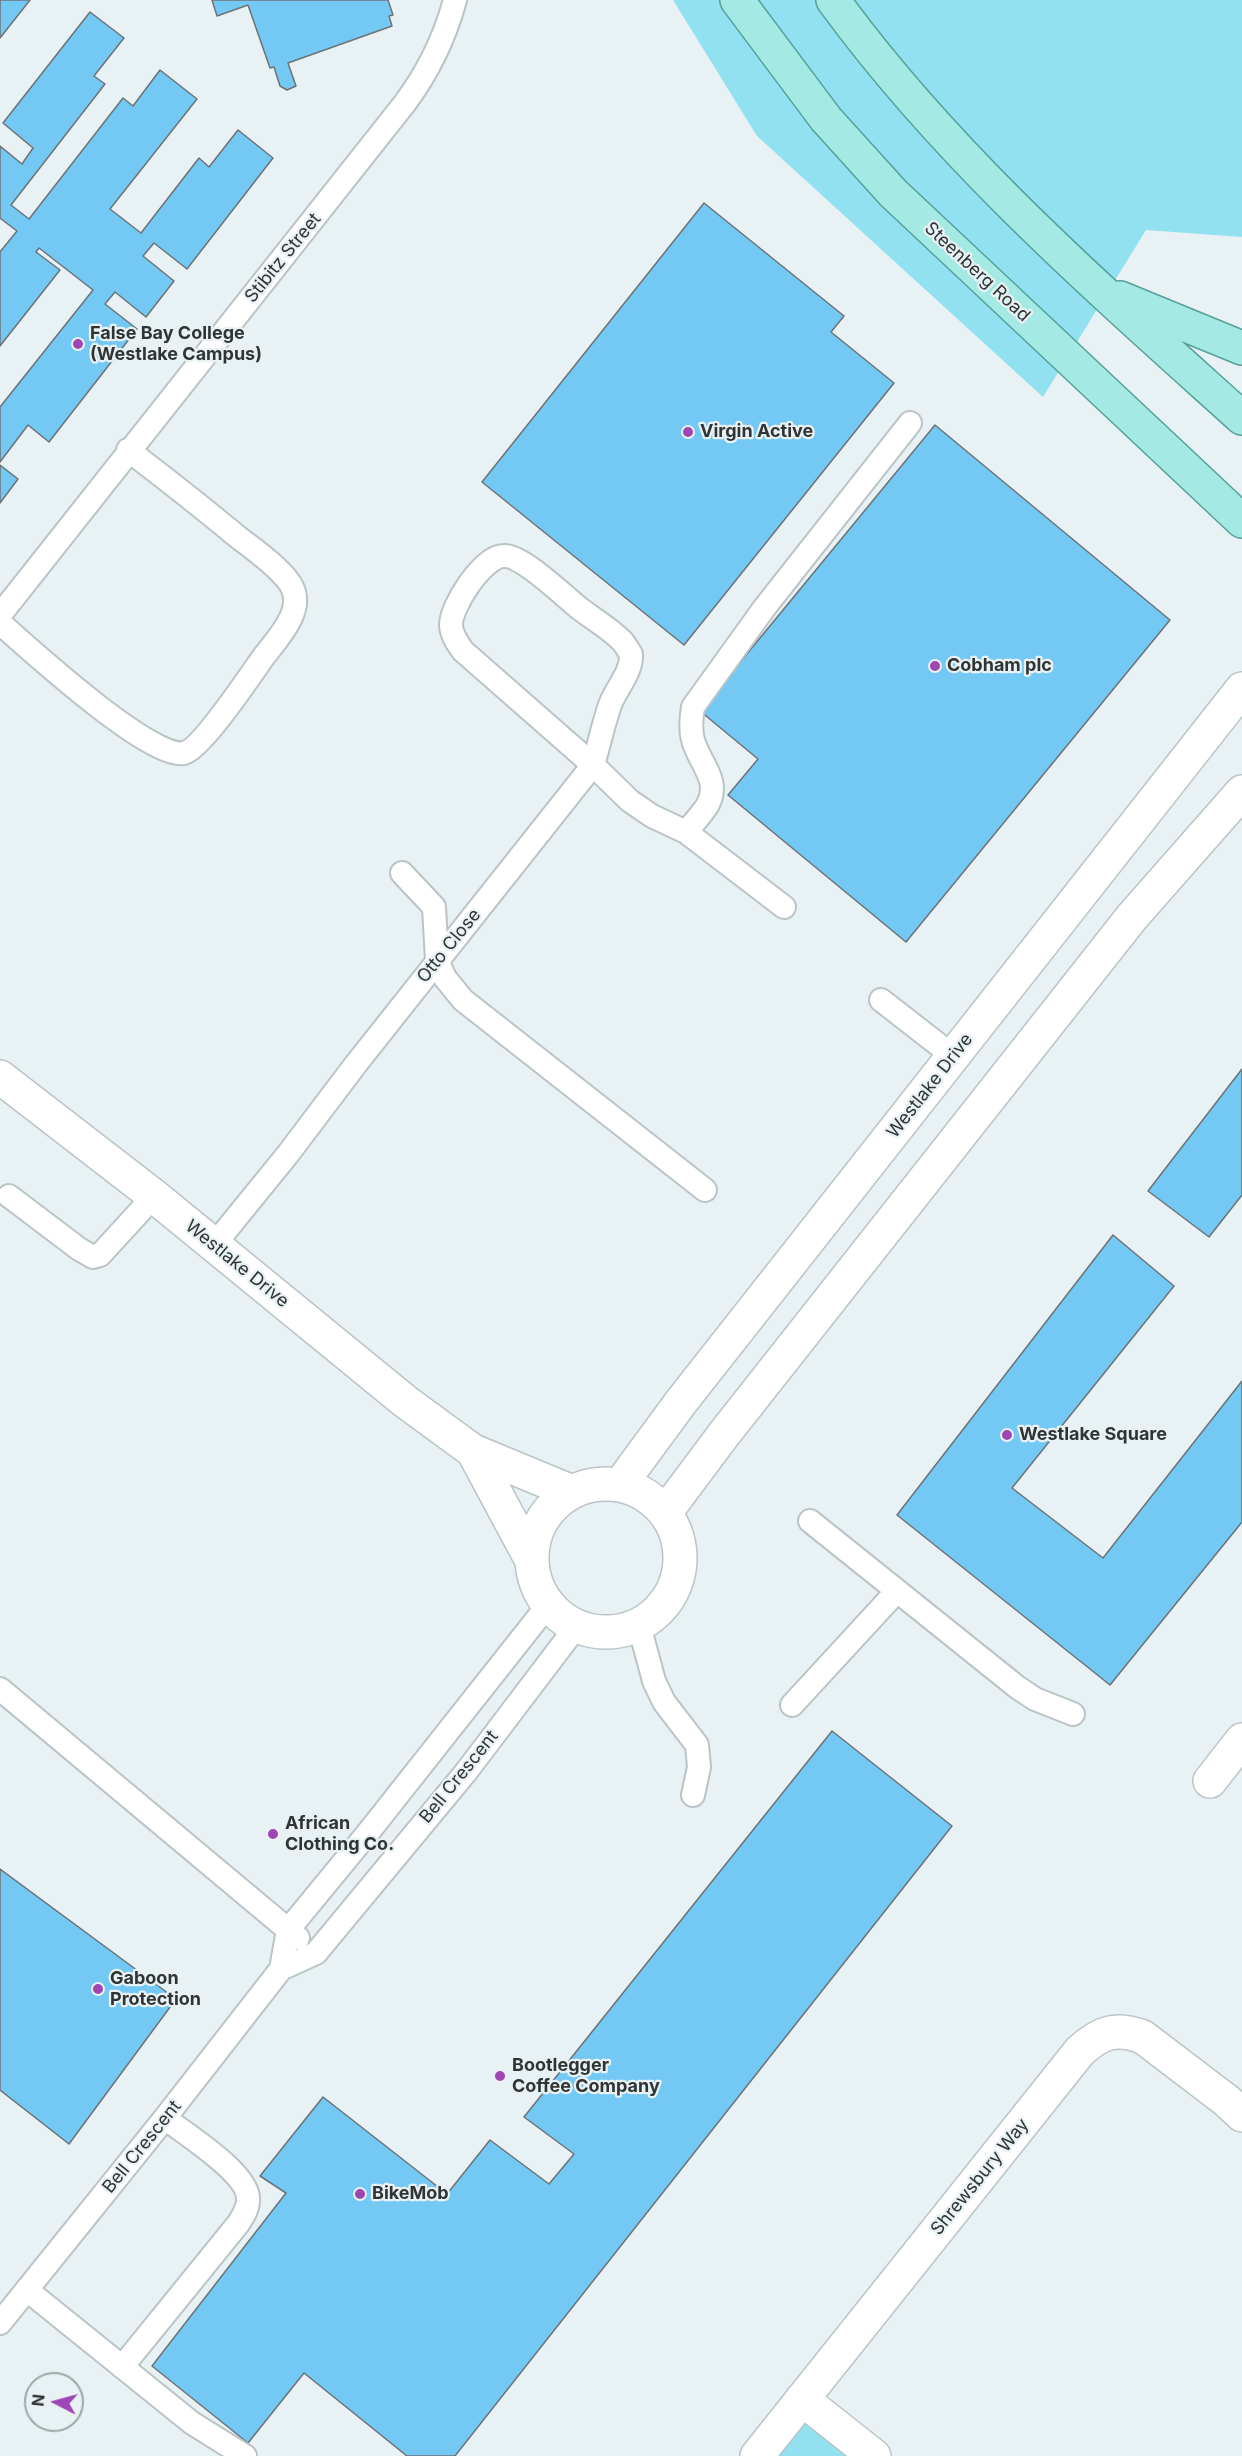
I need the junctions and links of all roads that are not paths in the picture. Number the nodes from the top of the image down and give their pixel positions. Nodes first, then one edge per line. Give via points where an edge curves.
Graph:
1 (454, 0) edge
2 (737, 0) edge
3 (833, 0) edge
4 (1098, 289) junction
5 (1242, 348) edge
6 (1242, 418) edge
7 (910, 423) dead end
8 (128, 450) junction
9 (1242, 521) edge
10 (0, 615) edge
11 (0, 623) edge
12 (1242, 689) edge
13 (593, 765) junction
14 (1242, 792) edge
15 (686, 832) junction
16 (402, 873) dead end
17 (784, 907) dead end
18 (437, 960) junction
19 (881, 1000) dead end
20 (953, 1056) junction
21 (2, 1082) edge
22 (705, 1190) dead end
23 (9, 1196) dead end
24 (154, 1196) junction
25 (214, 1245) junction
26 (473, 1451) junction
27 (620, 1485) junction
28 (572, 1492) junction
29 (665, 1513) junction
30 (810, 1521) dead end
31 (531, 1559) junction
32 (897, 1591) junction
33 (548, 1605) junction
34 (639, 1625) junction
35 (576, 1627) junction
36 (0, 1689) edge
37 (792, 1705) dead end
38 (1073, 1714) dead end
39 (1242, 1741) edge
40 (1210, 1780) dead end
41 (693, 1795) dead end
42 (288, 1930) junction
43 (316, 1953) junction
44 (281, 1969) junction
45 (1242, 2115) edge
46 (165, 2118) junction
47 (27, 2290) junction
48 (0, 2323) edge
49 (122, 2367) junction
50 (802, 2399) junction
51 (245, 2456) edge
52 (756, 2456) edge
53 (874, 2456) edge

1 - 8 lane, Stibitz Street via 421,81
2 - 9 main road, Steenberg Road via 826,119 893,193
3 - 4 main road via 914,102
4 - 5 main road
4 - 6 main road
7 - 15 lane via 765,607 693,707 692,738 712,789 707,805
8 - 10 lane, Stibitz Street
8 - 11 lane via 268,560 293,588 294,603 288,624 230,705 192,748 184,753 171,752 109,714
12 - 20 street, Westlake Drive
13 - 13 lane, Otto Close via 610,707 632,662 631,654 623,642 548,581 505,555 489,560 457,607 451,625 454,637 463,651
13 - 15 lane via 630,801
13 - 18 lane, Otto Close
14 - 29 street via 1132,917
15 - 17 lane
16 - 18 lane via 435,907
18 - 22 lane via 445,978 463,1000
18 - 25 lane, Otto Close
19 - 20 lane
20 - 27 street, Westlake Drive
21 - 24 street, Westlake Drive
23 - 24 lane via 93,1257 100,1255
24 - 25 street, Westlake Drive
25 - 26 street, Westlake Drive via 406,1402
26 - 28 street, Westlake Drive
26 - 31 street, Westlake Drive
27 - 28 street via 599,1484
27 - 29 street via 648,1497
28 - 31 street via 554,1504 542,1520
29 - 34 street via 679,1545 679,1573 664,1604
30 - 32 lane
31 - 33 street via 534,1580
32 - 37 lane
32 - 38 lane via 1017,1687
33 - 35 street
33 - 42 lane, Bell Crescent
34 - 35 street via 604,1633
34 - 41 lane via 654,1681 664,1702 697,1745 699,1767
35 - 43 lane, Bell Crescent via 466,1772
36 - 42 lane
39 - 40 street
42 - 43 lane
42 - 44 lane, Bell Crescent
43 - 44 lane, Bell Crescent
44 - 46 lane, Bell Crescent
45 - 50 street, Shrewsbury Way via 1143,2037 1116,2032 1092,2040
46 - 47 lane, Bell Crescent
46 - 49 lane via 235,2173 247,2190 249,2202 238,2224
47 - 48 lane, Bell Crescent
47 - 49 lane
49 - 51 lane via 192,2423
50 - 52 street, Shrewsbury Way
50 - 53 street

